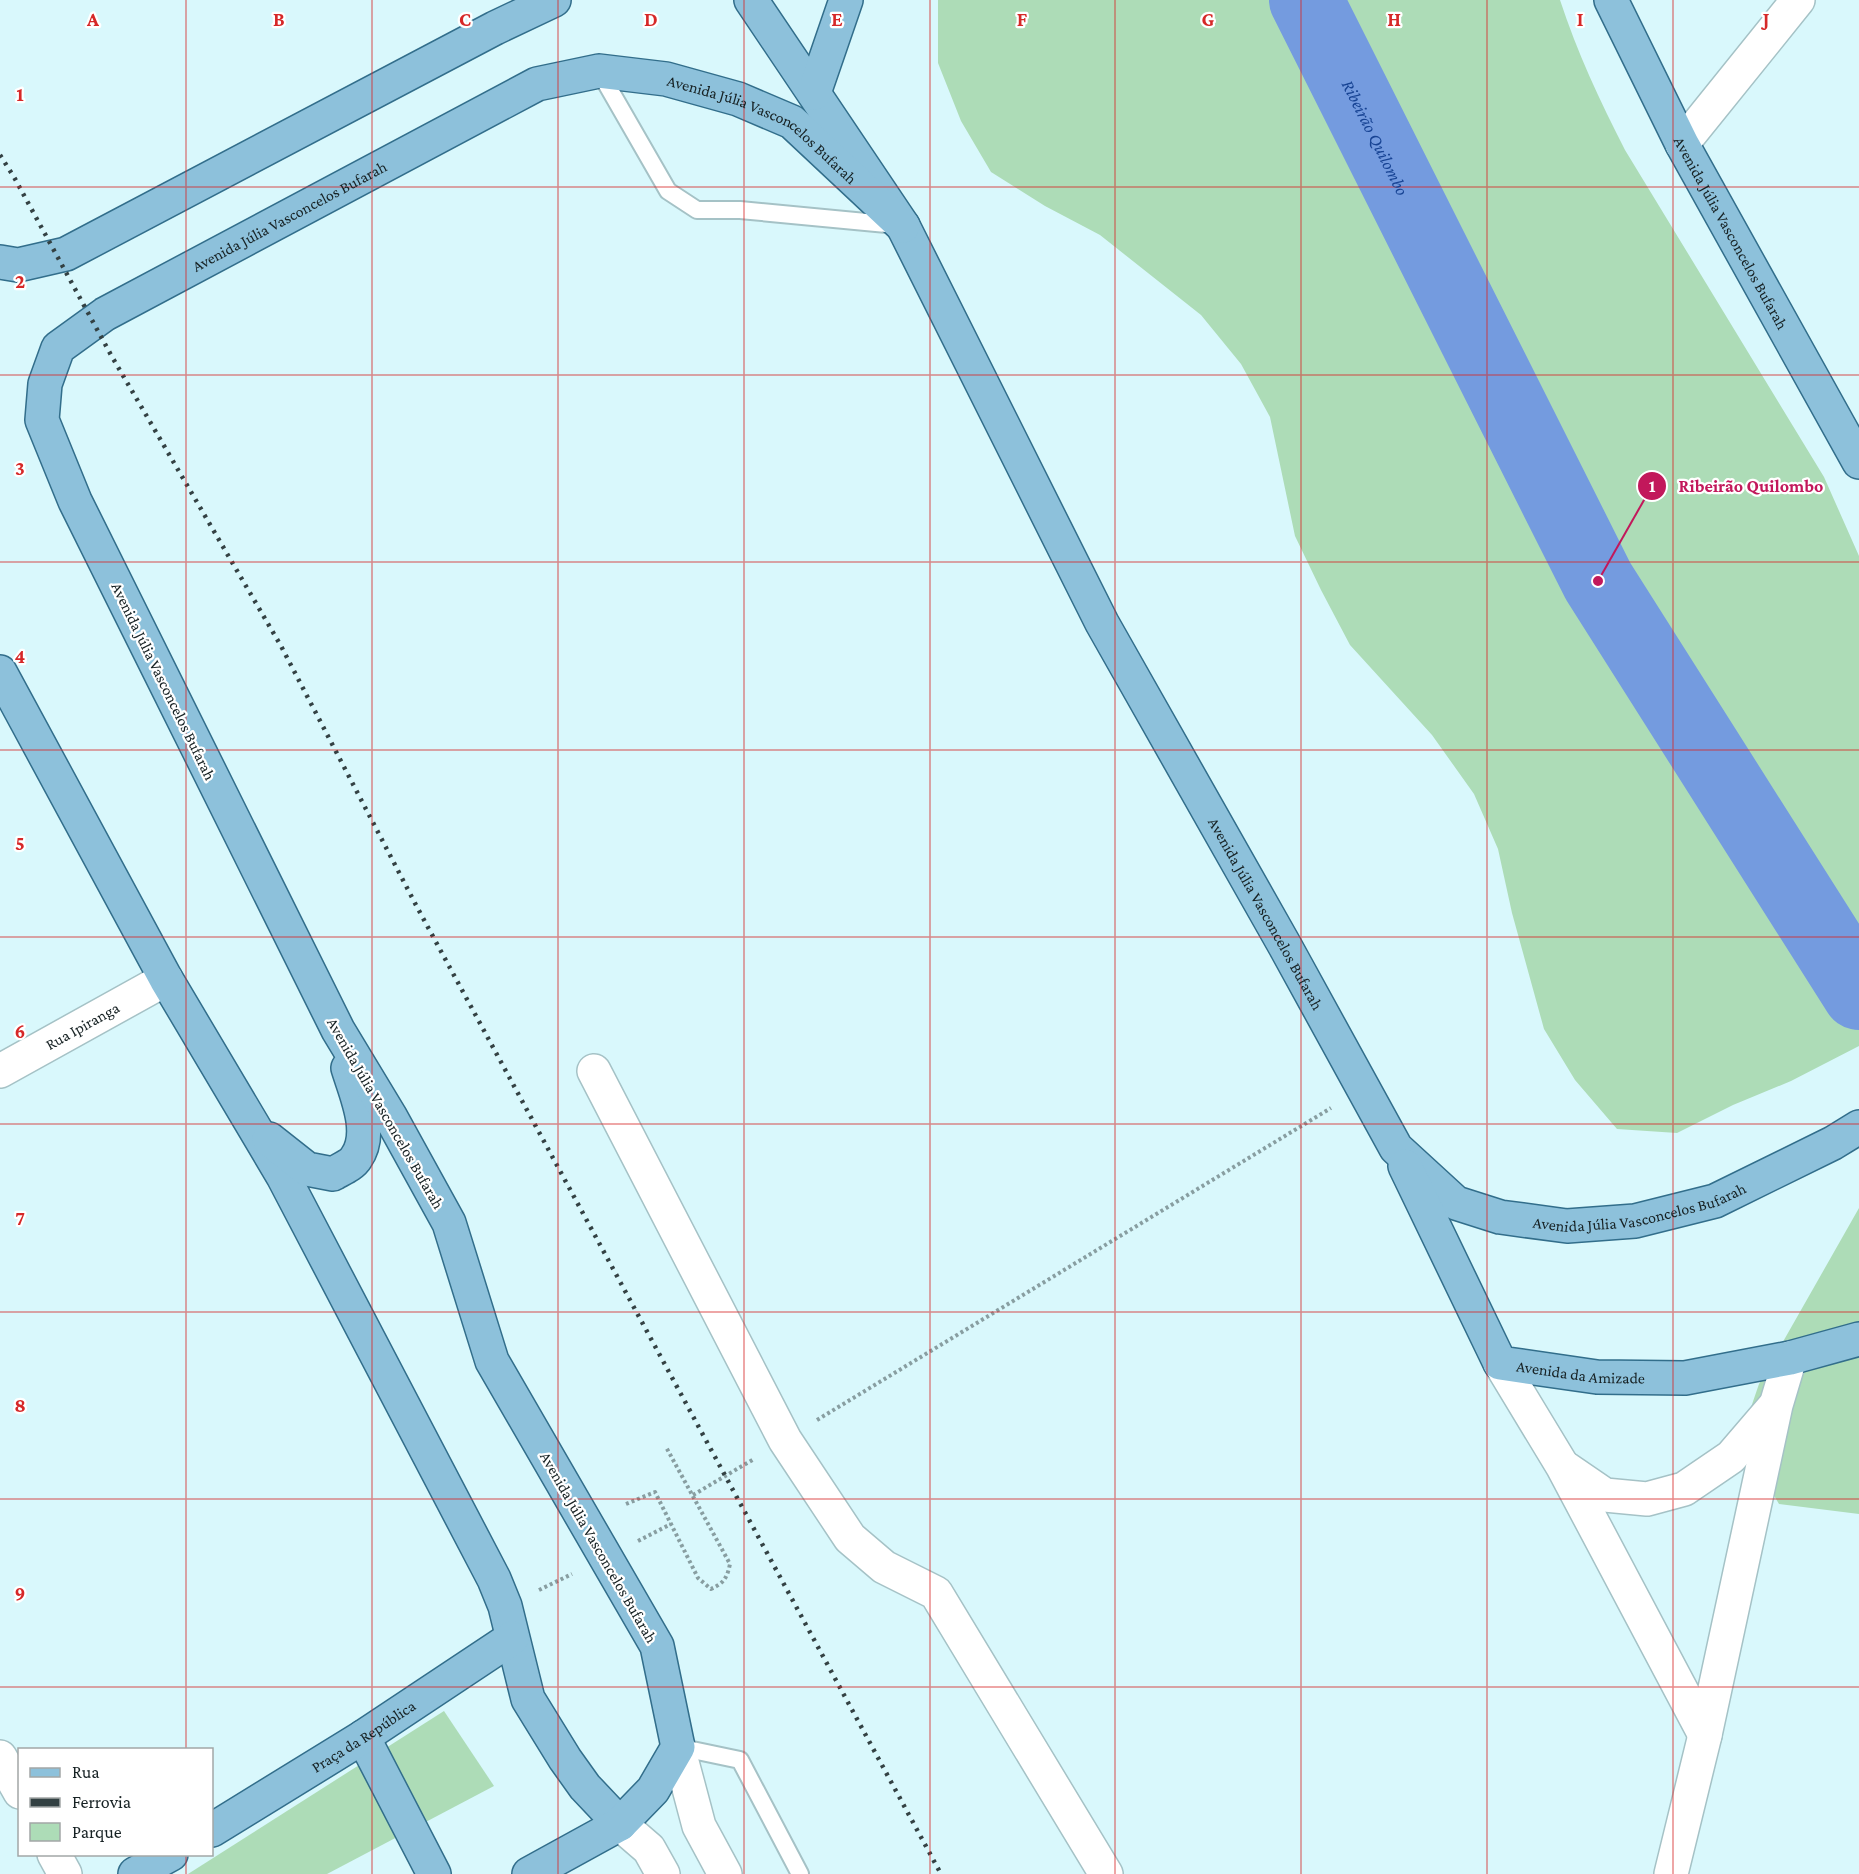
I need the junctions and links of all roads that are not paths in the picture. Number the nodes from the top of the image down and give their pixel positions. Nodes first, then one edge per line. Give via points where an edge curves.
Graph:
1 (528, 0) edge
2 (554, 0) edge
3 (751, 0) edge
4 (846, 0) edge
5 (1611, 0) edge
6 (1798, 0) edge
7 (495, 28) junction
8 (599, 71) junction
9 (814, 93) junction
10 (1682, 144) junction
11 (903, 226) junction
12 (0, 262) edge
13 (1859, 462) edge
14 (0, 672) edge
15 (165, 980) junction
16 (338, 1030) junction
17 (0, 1071) edge
18 (594, 1071) dead end
19 (249, 1118) junction
20 (1859, 1127) edge
21 (1396, 1148) junction
22 (1859, 1339) edge
23 (1790, 1358) junction
24 (1500, 1363) junction
25 (1776, 1405) junction
26 (1563, 1467) junction
27 (512, 1638) junction
28 (1705, 1735) junction
29 (363, 1737) junction
30 (678, 1747) junction
31 (0, 1757) edge
32 (18, 1788) edge
33 (620, 1824) junction
34 (213, 1829) edge
35 (55, 1856) edge
36 (167, 1856) edge
37 (178, 1856) edge
38 (65, 1874) edge
39 (135, 1874) edge
40 (174, 1874) edge
41 (434, 1874) edge
42 (529, 1874) edge
43 (663, 1874) edge
44 (725, 1874) edge
45 (800, 1874) edge
46 (1106, 1874) edge
47 (1671, 1874) edge

1 - 7 main road
2 - 7 main road
3 - 9 main road, Avenida Júlia Vasconcelos Bufarah
4 - 9 main road
5 - 10 main road, Avenida Júlia Vasconcelos Bufarah
6 - 10 street
7 - 12 main road via 66,254 18,265
8 - 11 main road, Avenida Júlia Vasconcelos Bufarah via 666,79 738,99 792,122
8 - 11 lane via 668,191 697,210 740,210
8 - 16 main road, Avenida Júlia Vasconcelos Bufarah via 537,84 105,314 58,348 45,384 42,420 75,501
9 - 11 main road, Avenida Júlia Vasconcelos Bufarah
10 - 13 main road, Avenida Júlia Vasconcelos Bufarah
11 - 21 main road, Avenida Júlia Vasconcelos Bufarah via 1102,623
14 - 15 main road
15 - 17 street, Rua Ipiranga
15 - 19 main road
16 - 19 main road via 364,1135 356,1159 333,1174 307,1170
16 - 30 main road, Avenida Júlia Vasconcelos Bufarah via 449,1223 492,1361 657,1646
18 - 46 street via 785,1440 850,1538 884,1567 936,1593
19 - 27 main road via 494,1579 506,1606
20 - 21 main road, Avenida Júlia Vasconcelos Bufarah via 1715,1201 1635,1221 1567,1226 1500,1217 1456,1203
21 - 24 main road, Avenida da Amizade
22 - 23 main road, Avenida da Amizade
23 - 24 main road, Avenida da Amizade via 1685,1378 1597,1377
23 - 25 street
24 - 26 street
25 - 26 street via 1731,1457 1684,1489 1647,1499 1605,1495
25 - 28 street
26 - 28 street
27 - 29 main road, Praça da República
27 - 33 main road via 528,1699 565,1760
28 - 47 street
29 - 34 main road, Praça da República
29 - 41 main road
30 - 33 main road via 653,1790
30 - 44 street, Avenida Júlia Vasconcelos Bufarah via 699,1826
30 - 45 lane via 740,1760
31 - 32 street
33 - 42 main road
33 - 43 street via 649,1849
35 - 38 street
36 - 39 main road
37 - 40 main road

